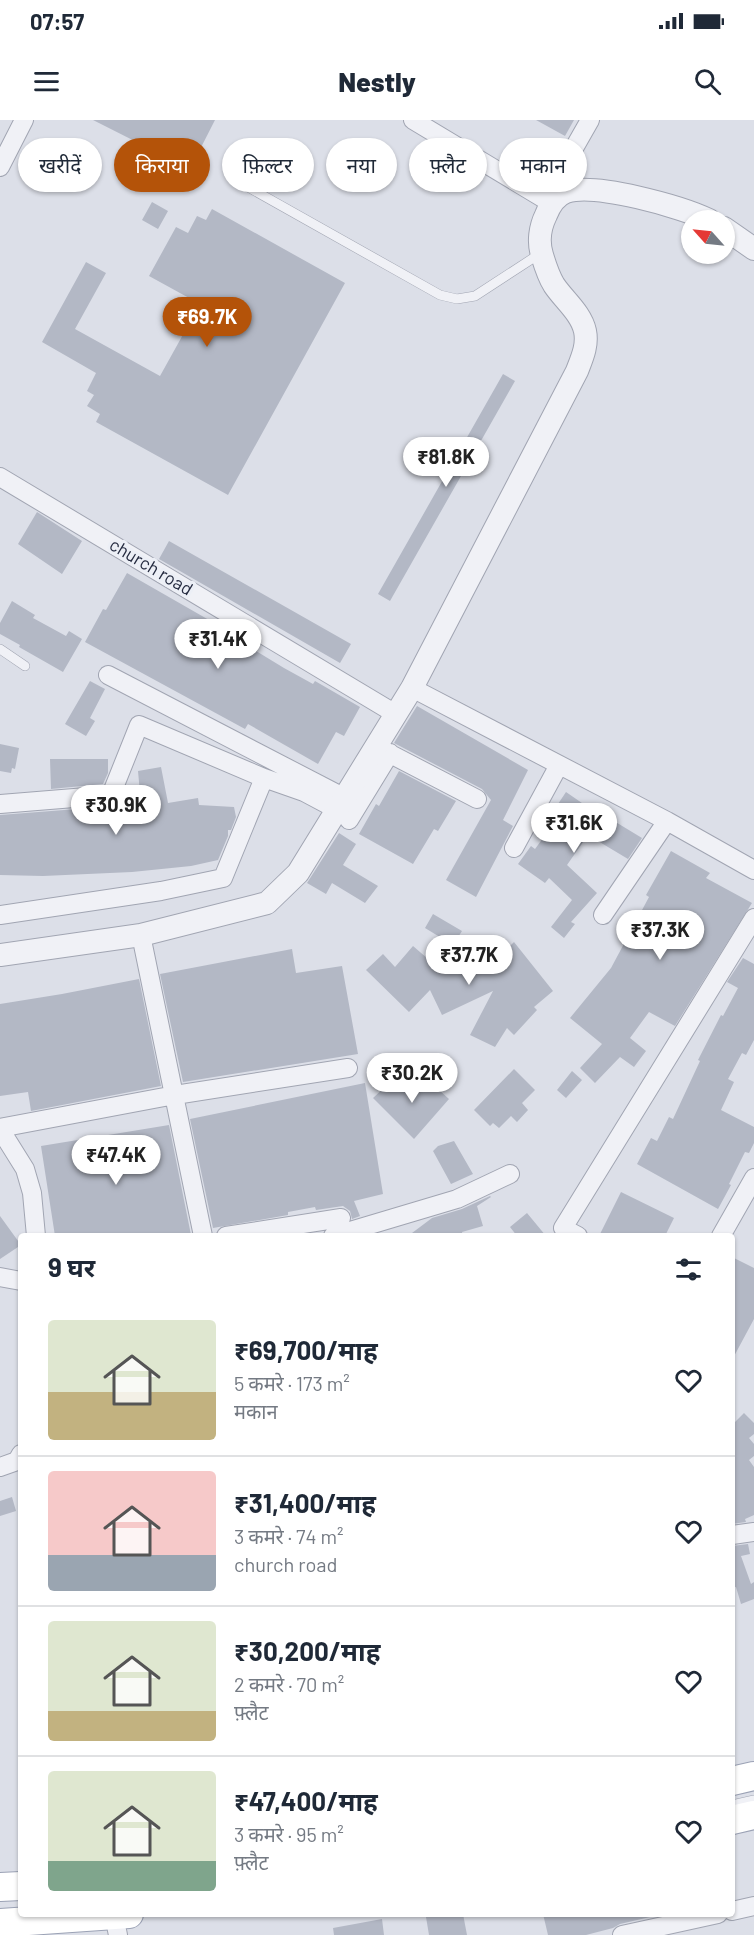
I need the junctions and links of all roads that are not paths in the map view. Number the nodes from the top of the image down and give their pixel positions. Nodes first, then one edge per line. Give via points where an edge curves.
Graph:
1 (24, 120) edge
2 (413, 120) edge
3 (590, 120) edge
4 (0, 166) edge
5 (257, 192) edge
6 (548, 201) junction
7 (685, 210) edge
8 (735, 236) edge
9 (754, 249) edge
10 (541, 253) junction
11 (0, 477) edge
12 (0, 649) edge
13 (25, 666) dead end
14 (108, 675) dead end
15 (412, 688) junction
16 (394, 713) junction
17 (383, 750) junction
18 (559, 765) junction
19 (264, 778) junction
20 (477, 799) dead end
21 (0, 804) edge
22 (342, 808) junction
23 (667, 821) junction
24 (514, 848) dead end
25 (754, 870) edge
26 (0, 915) edge
27 (603, 915) dead end
28 (754, 918) edge
29 (141, 935) junction
30 (0, 955) edge
31 (348, 1068) dead end
32 (175, 1095) junction
33 (0, 1128) edge
34 (510, 1174) dead end
35 (754, 1178) edge
36 (341, 1218) dead end
37 (36, 1233) edge
38 (202, 1233) edge
39 (245, 1233) edge
40 (343, 1233) edge
41 (572, 1233) edge
42 (724, 1233) edge
43 (0, 1277) edge
44 (18, 1280) edge
45 (754, 1532) edge
46 (735, 1535) edge
47 (754, 1776) edge
48 (735, 1780) edge
49 (754, 1790) edge
50 (735, 1794) edge
51 (754, 1800) edge
52 (735, 1804) edge
53 (754, 1815) edge
54 (735, 1819) edge
55 (18, 1886) edge
56 (0, 1887) edge
57 (754, 1906) edge
58 (735, 1910) edge
59 (704, 1917) edge
60 (121, 1922) edge
61 (0, 1923) edge
62 (622, 1935) edge

1 - 4 street
2 - 6 street
3 - 6 street
5 - 10 lane via 440,295 457,299 475,296
6 - 7 street via 575,190 592,190
6 - 10 street via 540,233
8 - 9 street
10 - 15 street via 553,283 578,316 585,331 586,348
11 - 16 street, church road
12 - 13 lane
14 - 22 street
15 - 16 street
15 - 18 street
16 - 17 street
17 - 20 street
17 - 22 street
18 - 23 street
18 - 24 street
19 - 21 street via 139,725 111,795
19 - 22 street
19 - 26 street via 223,878
22 - 29 street via 298,873 267,903
23 - 25 street
23 - 27 street
28 - 41 street via 563,1228
29 - 30 street
29 - 32 street
31 - 32 street
32 - 33 street
32 - 38 street
33 - 37 street via 25,1169
34 - 40 street via 457,1199
35 - 42 street
36 - 39 street
43 - 44 street
45 - 46 street
47 - 48 main road
49 - 50 lane
51 - 52 lane
53 - 54 main road
55 - 56 main road
57 - 58 street
59 - 62 street
60 - 61 main road

